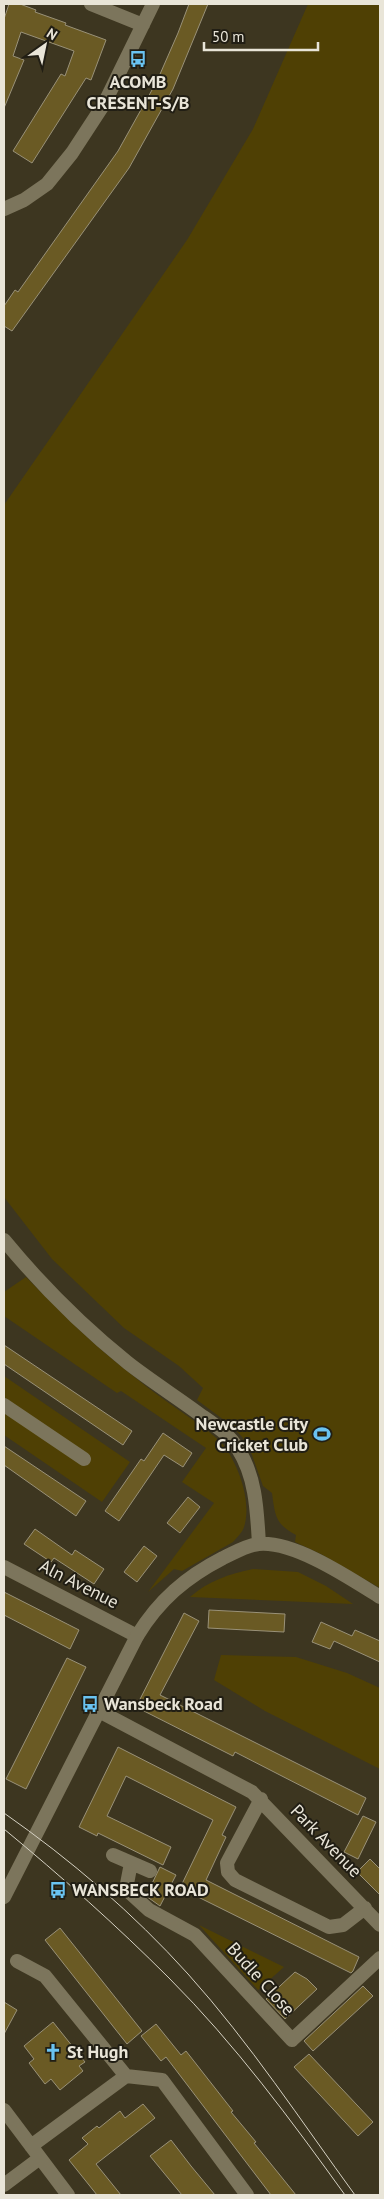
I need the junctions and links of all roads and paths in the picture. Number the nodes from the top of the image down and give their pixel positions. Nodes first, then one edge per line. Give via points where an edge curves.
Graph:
1 (91, 4) edge
2 (153, 4) edge
3 (144, 25) junction
4 (4, 209) edge
5 (4, 1240) edge
6 (4, 1405) edge
7 (84, 1459) dead end
8 (259, 1544) junction
9 (4, 1567) edge
10 (380, 1597) edge
11 (137, 1636) junction
12 (99, 1711) junction
13 (261, 1799) junction
14 (113, 1855) dead end
15 (131, 1863) junction
16 (150, 1871) dead end
17 (4, 1897) edge
18 (365, 1908) junction
19 (380, 1925) edge
20 (380, 1958) edge
21 (17, 1961) dead end
22 (126, 2076) junction
23 (4, 2110) edge
24 (32, 2146) junction
25 (40, 2158) junction
26 (4, 2185) edge
27 (68, 2195) edge
28 (247, 2195) edge

1 - 3 street
2 - 3 street
3 - 4 street via 104,104 72,153 48,184
5 - 8 street via 30,1272 79,1320 128,1363 217,1426 233,1442 243,1457 253,1484
6 - 7 street
8 - 10 street via 288,1549 315,1559
8 - 11 street via 229,1555 187,1578 164,1598
9 - 11 street, Aln Avenue
11 - 12 street
12 - 13 street, Park Avenue via 235,1782
12 - 17 street
13 - 18 street, Park Avenue
13 - 18 street via 227,1863 228,1872 235,1880 329,1927 343,1924
14 - 15 street
15 - 16 street
15 - 20 street, Budle Close via 126,1889 149,1910 195,1934 292,2040
18 - 19 street, Park Avenue
21 - 22 street via 45,1976
22 - 24 street
22 - 28 street via 162,2080
23 - 24 street
24 - 25 street
25 - 26 street
25 - 27 street

